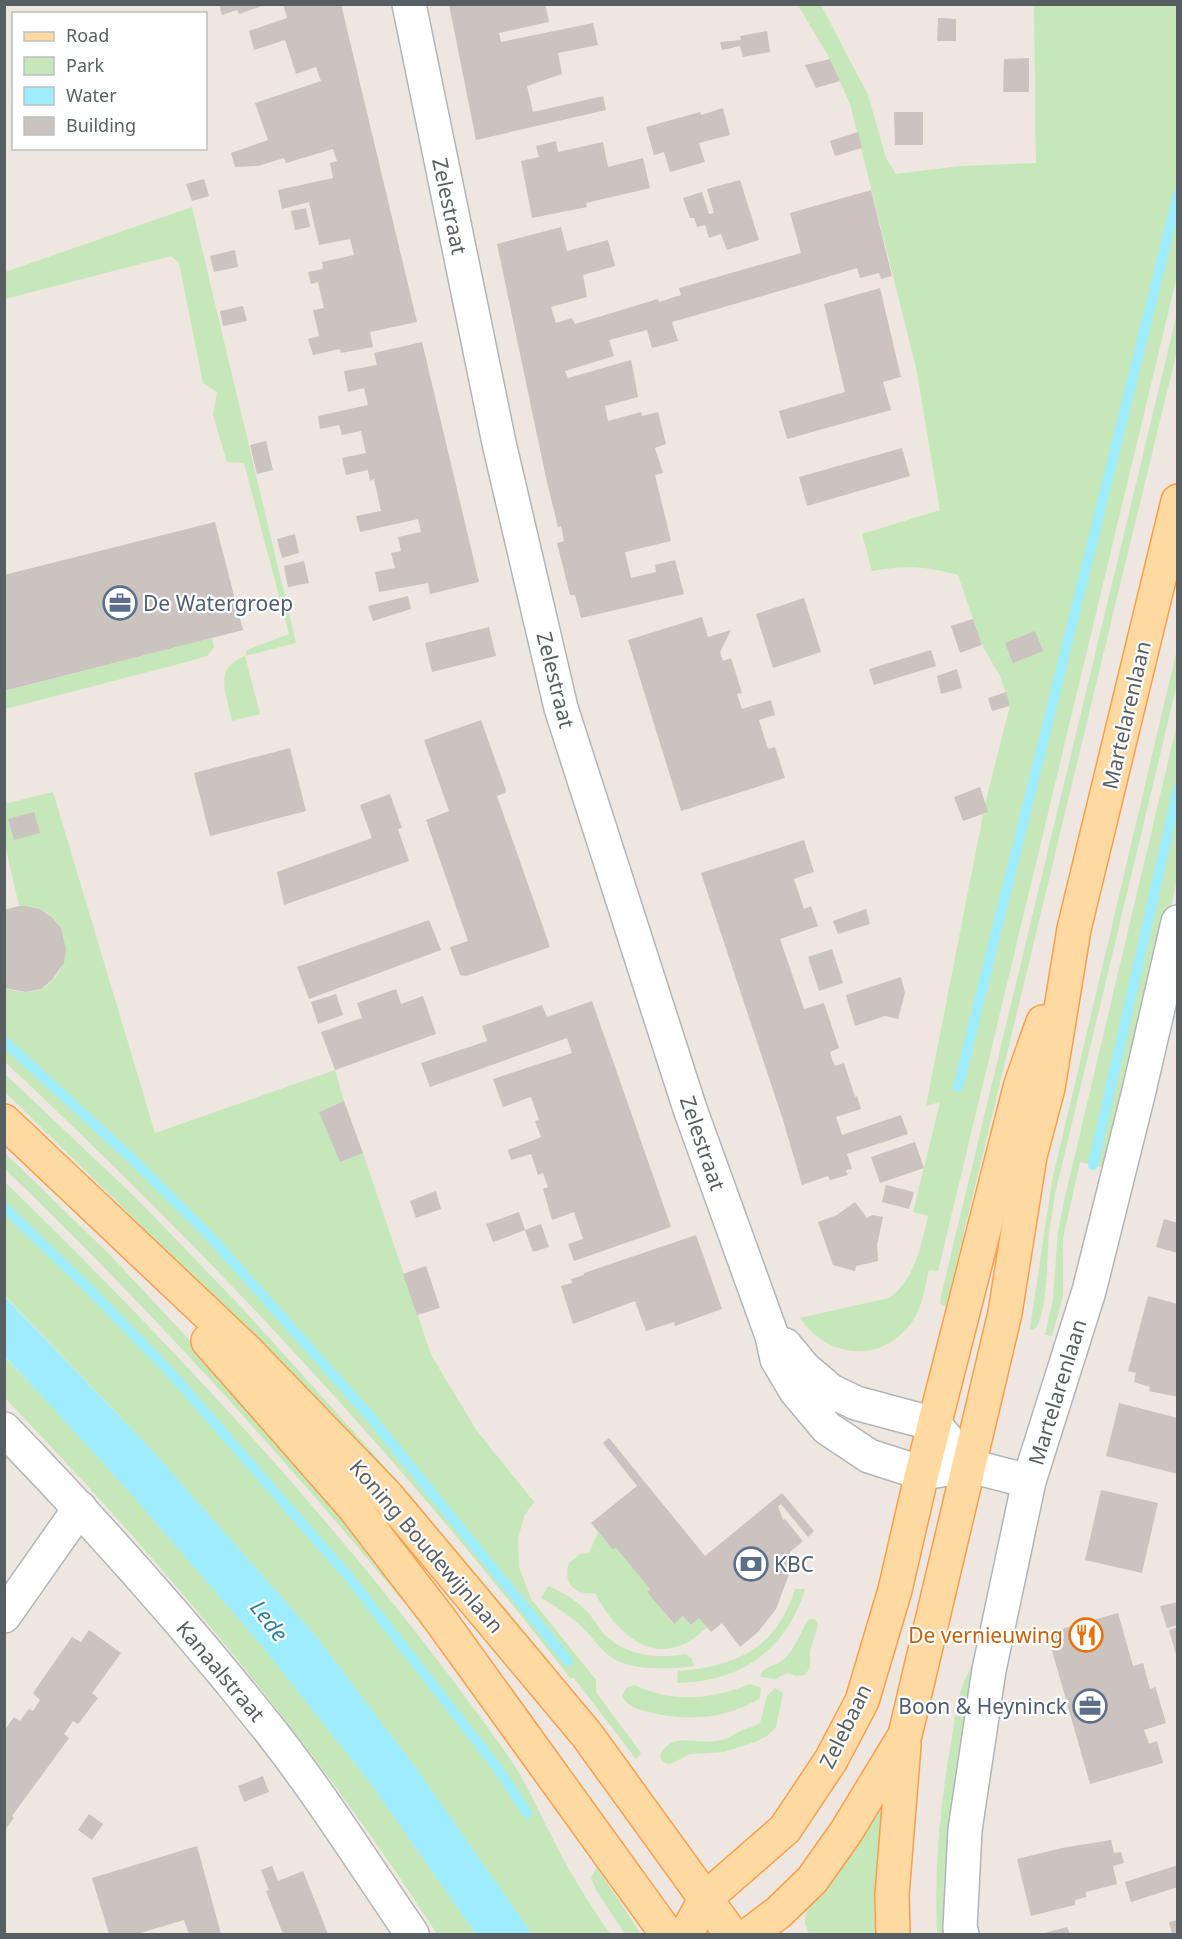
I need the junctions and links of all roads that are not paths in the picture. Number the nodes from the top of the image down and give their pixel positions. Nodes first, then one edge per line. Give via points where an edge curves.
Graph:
1 (409, 4) edge
2 (1178, 501) edge
3 (1178, 922) edge
4 (1074, 929) junction
5 (4, 1121) edge
6 (81, 1195) junction
7 (772, 1336) junction
8 (934, 1424) junction
9 (4, 1429) edge
10 (970, 1466) junction
11 (922, 1473) junction
12 (1029, 1481) junction
13 (80, 1508) junction
14 (4, 1616) edge
15 (905, 1736) junction
16 (705, 1898) junction
17 (412, 1935) edge
18 (667, 1935) edge
19 (686, 1935) edge
20 (731, 1935) edge
21 (750, 1935) edge
22 (892, 1935) edge
23 (962, 1935) edge

1 - 7 street, Zelestraat via 499,443 561,708 690,1108
2 - 4 main road, Martelarenlaan
3 - 12 street, Martelarenlaan via 1089,1291
4 - 8 main road, Martelarenlaan via 1021,1084
4 - 10 main road, Martelarenlaan via 1048,1088 1030,1156 1005,1313
5 - 6 main road, Koning Boudewijnlaan
6 - 16 main road, Koning Boudewijnlaan via 247,1351 388,1497 587,1735
6 - 18 main road, Koning Boudewijnlaan via 353,1506 453,1637
7 - 8 street, Zelestraat via 831,1391 856,1403
7 - 11 street, Zelestraat via 777,1359 786,1375 827,1428 869,1456
8 - 10 street
8 - 11 main road, Martelarenlaan
9 - 13 street, Kanaalstraat
10 - 11 street, Zelestraat
10 - 12 street, Martelarenlaan
10 - 15 main road
11 - 16 main road, Zelebaan via 895,1590 862,1701 831,1760 785,1829
12 - 23 street via 989,1670 965,1830
13 - 14 street
13 - 17 street, Kanaalstraat via 143,1577 273,1734
15 - 21 main road via 812,1880
15 - 22 main road
16 - 19 main road, Zelebaan
16 - 20 main road, Koning Boudewijnlaan

